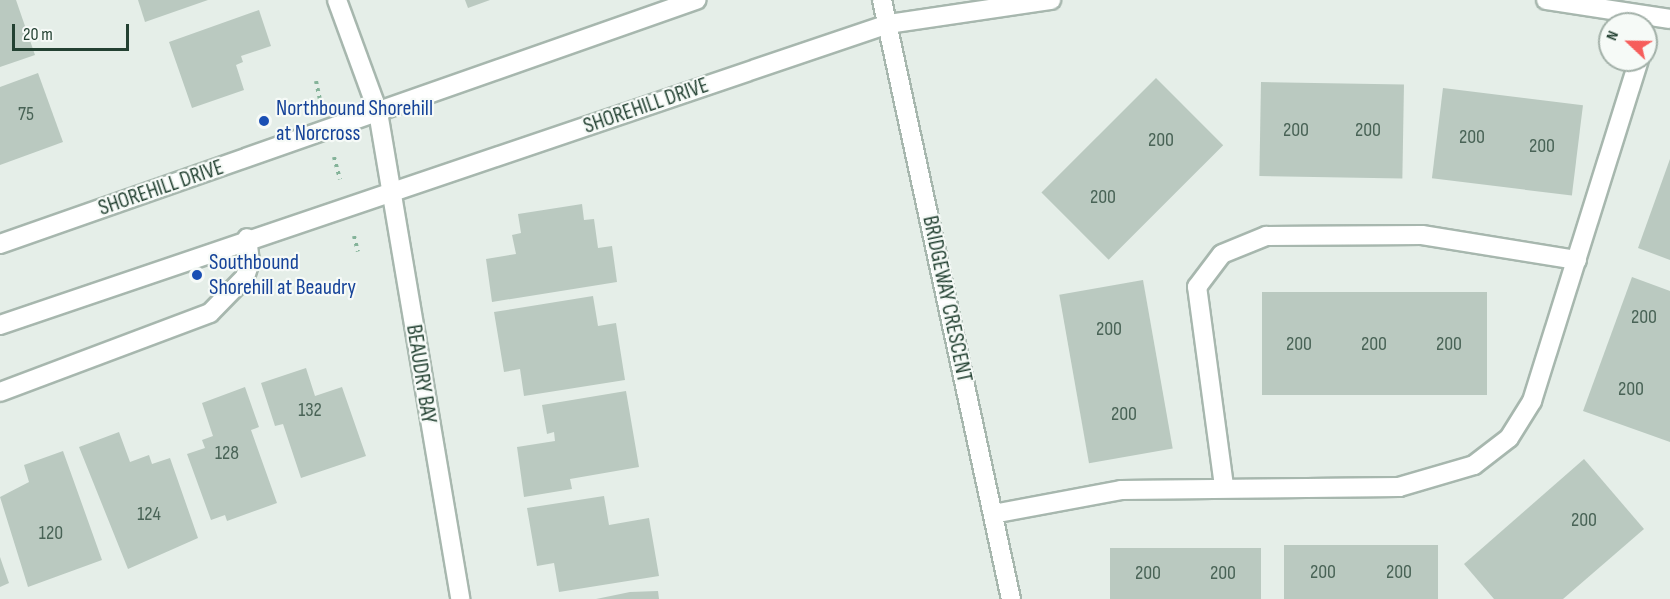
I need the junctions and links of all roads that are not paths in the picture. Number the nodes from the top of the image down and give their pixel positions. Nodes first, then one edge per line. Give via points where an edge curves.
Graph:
1 (338, 0) edge
2 (696, 0) edge
3 (882, 0) edge
4 (1051, 0) edge
5 (1546, 0) edge
6 (1602, 12) edge
7 (888, 24) junction
8 (1635, 72) edge
9 (378, 112) junction
10 (391, 192) junction
11 (247, 238) junction
12 (0, 244) edge
13 (1577, 260) junction
14 (0, 325) edge
15 (0, 392) edge
16 (1224, 486) junction
17 (993, 514) junction
18 (460, 599) edge
19 (1011, 599) edge

1 - 9 street, BEAUDRY BAY
2 - 9 street, SHOREHILL DRIVE
3 - 7 street, BRIDGEWAY CRESCENT
4 - 7 street, SHOREHILL DRIVE
5 - 6 street
7 - 10 street, SHOREHILL DRIVE
7 - 17 street, BRIDGEWAY CRESCENT
8 - 13 street
9 - 10 street, BEAUDRY BAY
9 - 12 street, SHOREHILL DRIVE
10 - 11 street, SHOREHILL DRIVE
10 - 18 street, BEAUDRY BAY
11 - 14 street, SHOREHILL DRIVE
11 - 15 street via 250,261 245,277 210,313
13 - 16 street via 1532,401 1509,438 1474,465 1399,487
13 - 16 street via 1422,235 1266,236 1222,254 1197,287
16 - 17 street via 1121,490
17 - 19 street, BRIDGEWAY CRESCENT

